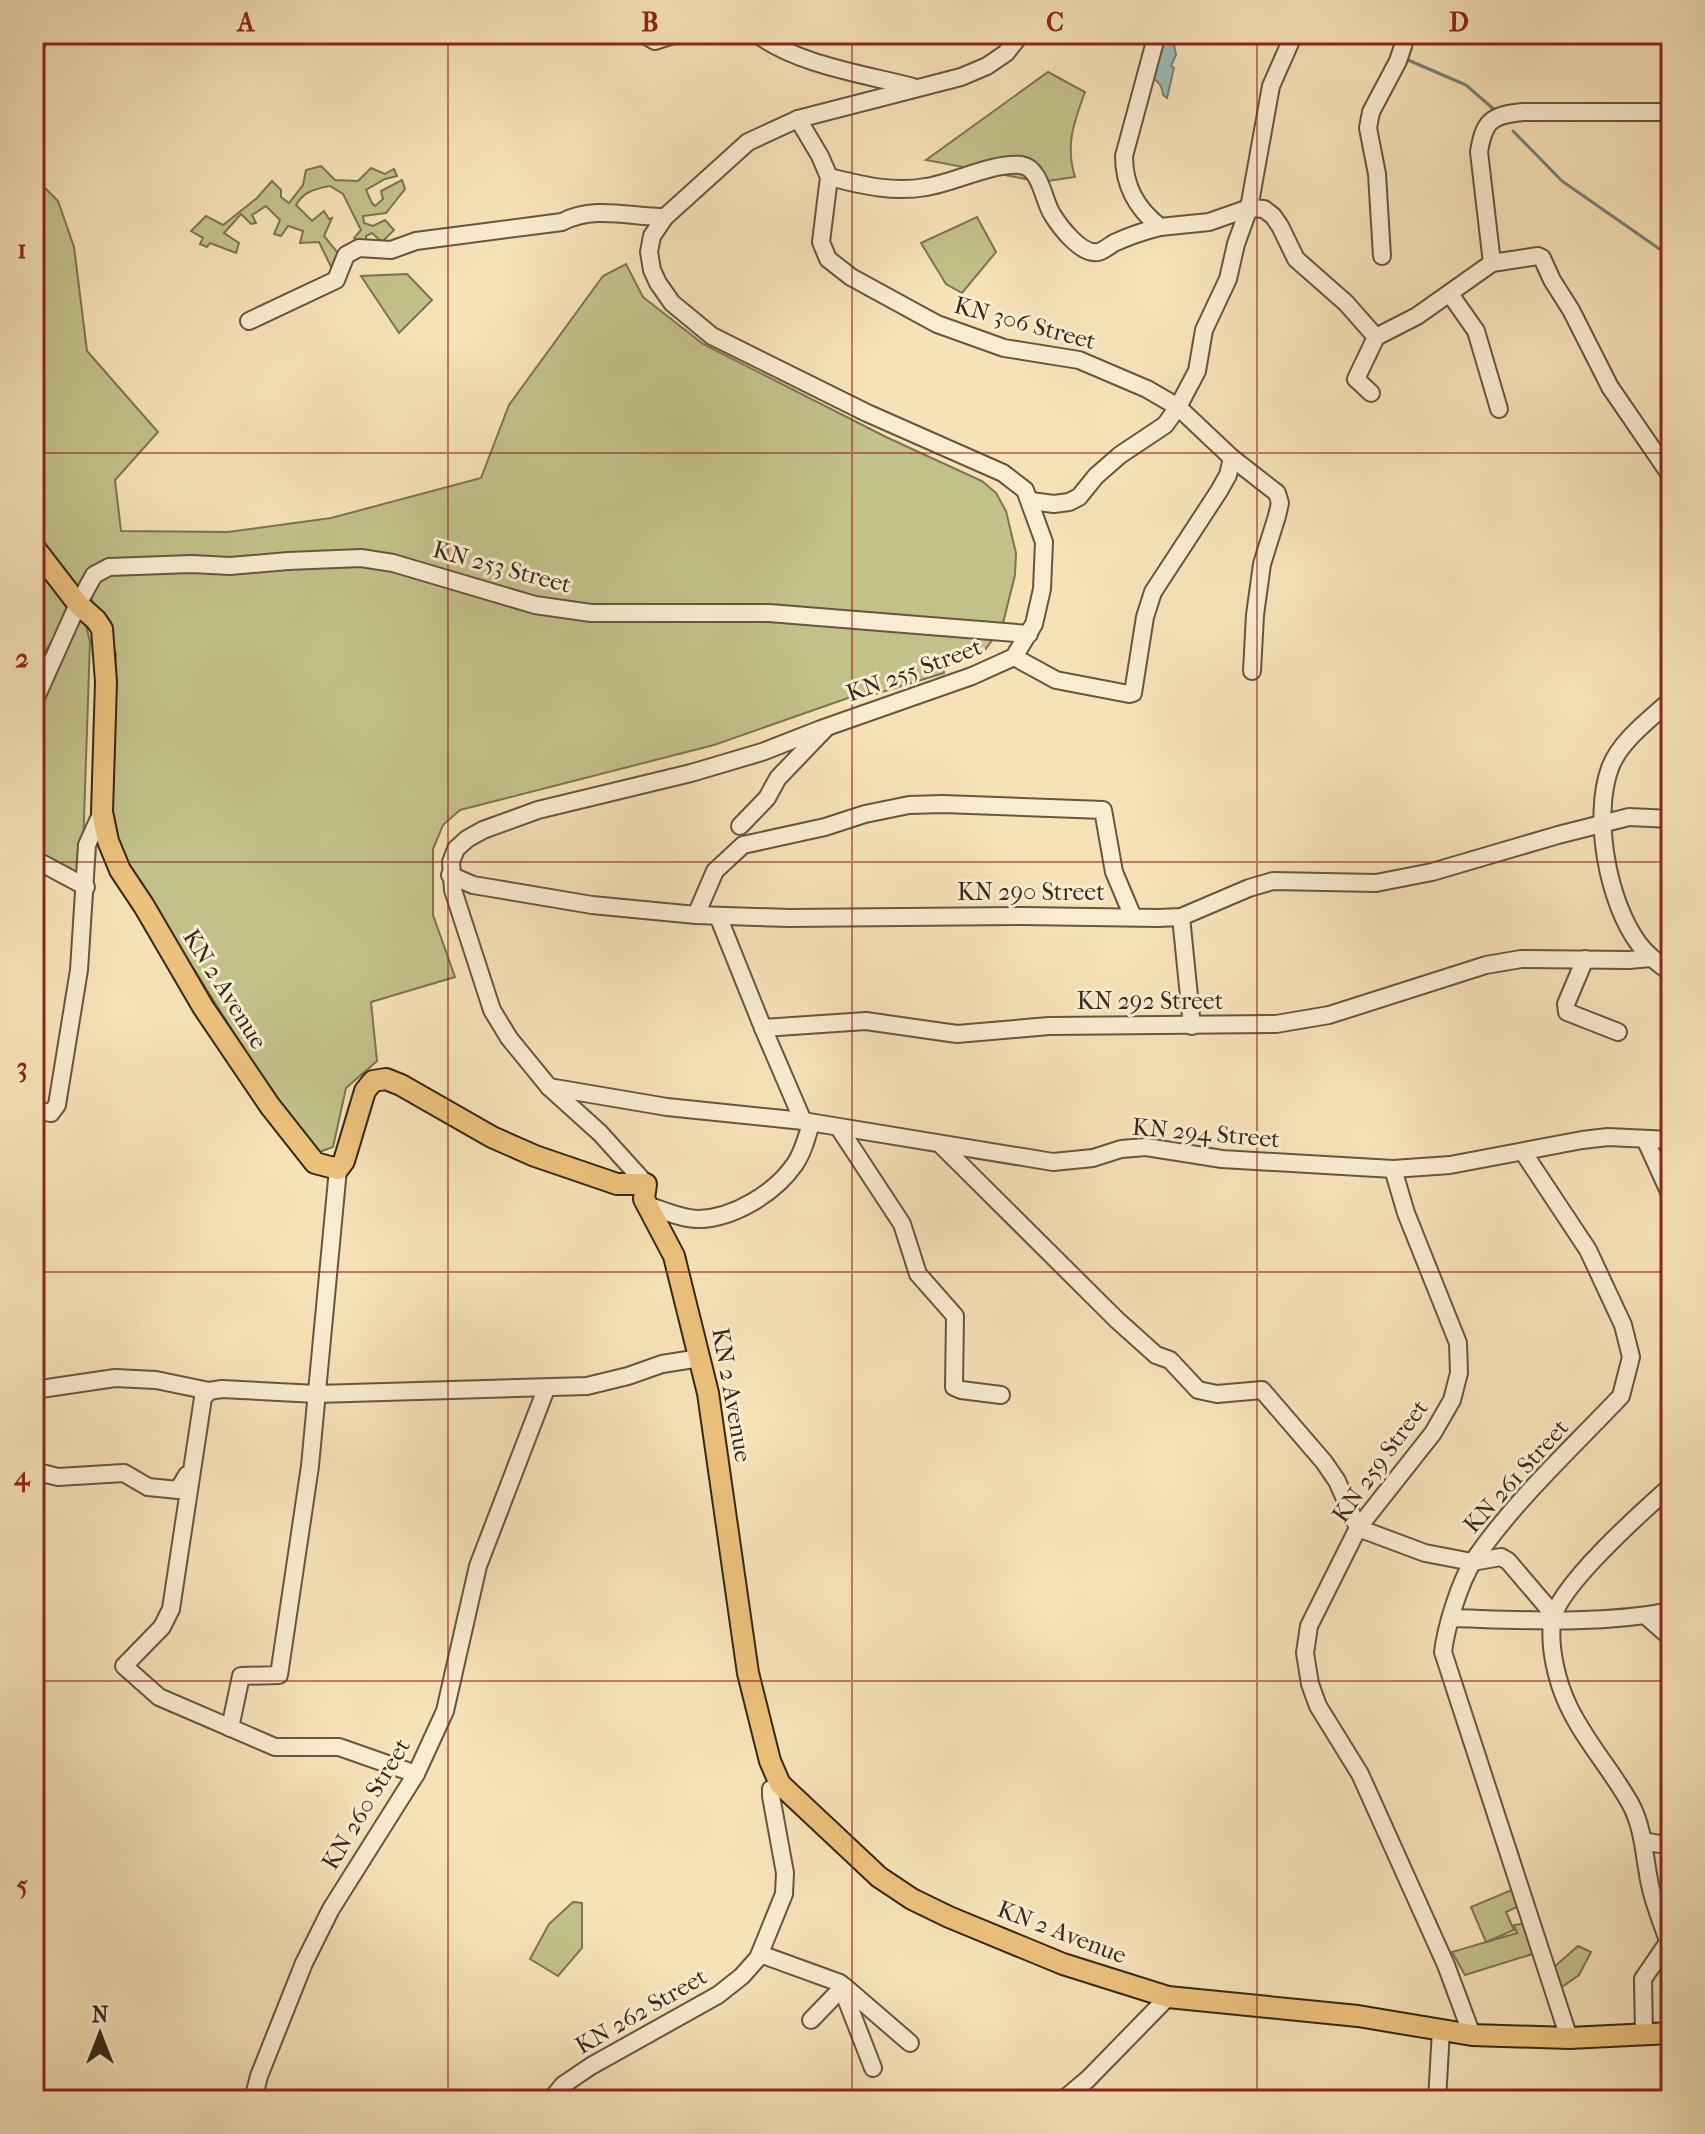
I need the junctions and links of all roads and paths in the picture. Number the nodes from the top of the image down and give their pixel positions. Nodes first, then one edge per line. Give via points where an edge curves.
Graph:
1 (38, 34) edge
2 (643, 34) edge
3 (677, 34) edge
4 (1021, 34) edge
5 (1157, 34) edge
6 (1294, 34) edge
7 (1407, 34) edge
8 (763, 36) edge
9 (34, 44) edge
10 (916, 88) junction
11 (1671, 112) edge
12 (798, 119) junction
13 (829, 177) junction
14 (1249, 208) junction
15 (665, 217) junction
16 (1160, 227) junction
17 (1382, 256) dead end
18 (1492, 263) junction
19 (1450, 294) junction
20 (249, 321) dead end
21 (1376, 337) junction
22 (1371, 393) dead end
23 (1178, 407) junction
24 (1499, 409) dead end
25 (1232, 458) junction
26 (1671, 476) edge
27 (1031, 501) junction
28 (34, 547) edge
29 (78, 604) junction
30 (1029, 634) junction
31 (1014, 657) junction
32 (1252, 671) dead end
33 (1671, 700) edge
34 (34, 702) edge
35 (828, 726) junction
36 (102, 812) junction
37 (1671, 819) edge
38 (740, 826) dead end
39 (1601, 826) junction
40 (34, 859) edge
41 (450, 875) junction
42 (86, 887) junction
43 (696, 915) junction
44 (718, 916) junction
45 (1133, 917) junction
46 (1181, 917) junction
47 (1651, 958) junction
48 (1585, 959) junction
49 (1671, 973) edge
50 (1192, 1026) junction
51 (763, 1028) junction
52 (1618, 1032) dead end
53 (549, 1087) junction
54 (34, 1110) edge
55 (807, 1122) junction
56 (839, 1128) junction
57 (1645, 1139) junction
58 (1671, 1140) edge
59 (942, 1146) junction
60 (1523, 1152) junction
61 (338, 1169) junction
62 (1393, 1169) junction
63 (646, 1184) junction
64 (1671, 1196) edge
65 (650, 1206) junction
66 (700, 1358) junction
67 (546, 1389) junction
68 (34, 1390) edge
69 (209, 1391) junction
70 (317, 1394) junction
71 (1001, 1395) dead end
72 (191, 1468) junction
73 (34, 1471) edge
74 (1671, 1486) edge
75 (1358, 1528) junction
76 (1472, 1562) junction
77 (1671, 1611) edge
78 (1646, 1616) junction
79 (1451, 1618) junction
80 (1553, 1618) junction
81 (1671, 1638) edge
82 (230, 1728) junction
83 (416, 1774) junction
84 (780, 1784) junction
85 (1643, 1841) junction
86 (1671, 1846) edge
87 (1670, 1943) edge
88 (760, 1954) junction
89 (841, 1985) junction
90 (1168, 1997) junction
91 (811, 2020) dead end
92 (1441, 2030) junction
93 (1671, 2033) edge
94 (1644, 2034) junction
95 (1472, 2035) junction
96 (1569, 2038) junction
97 (910, 2043) dead end
98 (873, 2068) dead end
99 (253, 2100) edge
100 (551, 2100) edge
101 (1063, 2100) edge
102 (1437, 2100) edge

1 - 9 main road
2 - 3 street via 655,41
4 - 10 street, KN 255 Street via 987,66
5 - 16 street via 1124,171 1130,192
6 - 14 street via 1271,86
7 - 17 street via 1368,128
8 - 10 street via 810,62
10 - 12 street, KN 255 Street
11 - 18 street via 1523,112 1490,120 1479,152
12 - 13 street
12 - 15 street, KN 255 Street via 748,142
13 - 16 street via 898,191 1022,165 1037,178 1052,214 1088,251 1098,252
13 - 23 street, KN 306 Street via 821,242 828,259 851,277 937,324 1004,348 1079,360
14 - 16 street via 1209,222
14 - 21 street via 1273,216 1296,259
14 - 23 street via 1228,279 1204,330 1197,371
15 - 20 street via 591,212 562,222 416,241 391,250 359,248 346,255 336,280
15 - 27 street, KN 255 Street via 652,236 652,270 686,316 712,336 796,379 1003,473
18 - 19 street
18 - 26 street via 1542,258 1610,387
19 - 21 street
19 - 24 street via 1476,331
21 - 22 street via 1356,379
23 - 25 street, KN 306 Street
23 - 27 street via 1165,425 1120,455 1079,497 1054,504
25 - 31 street via 1219,491 1153,592 1133,693 1056,680
25 - 32 street, KN 306 Street via 1277,493 1280,503 1262,564
27 - 30 street, KN 255 Street via 1044,542 1042,589
28 - 29 main road, KN 2 Avenue
29 - 30 street, KN 253 Street via 94,575 109,567 361,558 535,605 591,613 769,613
29 - 34 street, KN 253 Street
29 - 36 main road, KN 2 Avenue via 102,629 105,647
30 - 31 street, KN 255 Street
31 - 35 street, KN 255 Street
33 - 39 street via 1624,745 1610,767
35 - 38 street
35 - 41 street, KN 255 Street via 762,752 538,810 483,830 456,849
36 - 42 street via 87,845
36 - 61 main road, KN 2 Avenue via 120,870 203,1007 305,1152 315,1163
37 - 39 street, KN 290 Street via 1629,817
39 - 46 street, KN 290 Street via 1376,883 1273,881
39 - 47 street via 1624,921
40 - 42 street
41 - 43 street, KN 290 Street via 473,885 592,905
41 - 53 street via 492,1010
42 - 54 street via 79,970 57,1105 51,1113
43 - 44 street, KN 290 Street
43 - 45 street via 715,871 743,845 909,805 943,804 1103,810 1114,872
44 - 45 street, KN 290 Street
44 - 51 street
45 - 46 street, KN 290 Street
46 - 50 street
47 - 48 street, KN 292 Street
47 - 49 street
48 - 50 street, KN 292 Street via 1486,965 1329,1015 1276,1024
48 - 52 street via 1567,1012
50 - 51 street, KN 292 Street via 1049,1026 986,1034 866,1021
51 - 55 street
53 - 55 street, KN 294 Street
53 - 63 street
55 - 56 street, KN 294 Street
55 - 65 street via 804,1148 795,1164 752,1203 714,1218 695,1219
56 - 59 street, KN 294 Street
56 - 71 street via 902,1224 918,1274 955,1316 954,1387
57 - 58 street, KN 294 Street
57 - 60 street, KN 294 Street via 1608,1137
57 - 64 street
59 - 62 street, KN 294 Street via 1053,1162 1146,1147 1243,1161
59 - 75 street via 1117,1320 1156,1355 1170,1360 1198,1390 1262,1390 1324,1462
60 - 62 street, KN 294 Street
60 - 76 street, KN 261 Street via 1588,1250 1623,1325 1631,1357 1621,1396
61 - 63 main road via 365,1091 373,1081 386,1079 535,1156 617,1184
61 - 70 street
62 - 75 street, KN 259 Street via 1458,1343 1459,1373 1452,1400 1433,1433
63 - 65 main road, KN 2 Avenue via 644,1199
65 - 66 main road, KN 2 Avenue via 674,1256
66 - 67 street via 597,1384
66 - 84 main road, KN 2 Avenue via 748,1673
67 - 70 street
67 - 83 street, KN 260 Street via 478,1566 451,1691
68 - 69 street via 115,1378
69 - 70 street
69 - 72 street via 201,1406
70 - 82 street via 279,1675 241,1676
72 - 73 street via 178,1490 148,1487 124,1473 58,1477
72 - 82 street via 171,1609 162,1627 124,1666 159,1697
74 - 80 street via 1592,1562
75 - 76 street via 1425,1553
75 - 95 street, KN 259 Street via 1309,1626 1305,1653 1310,1684 1360,1774 1418,1899
76 - 79 street, KN 261 Street
76 - 80 street via 1501,1557 1508,1561
77 - 78 street
78 - 80 street
78 - 81 street
79 - 80 street
79 - 96 street, KN 261 Street via 1443,1652 1447,1671
80 - 85 street via 1555,1663 1567,1704 1630,1802
82 - 83 street via 275,1747 339,1747
83 - 99 street, KN 260 Street via 318,1936 281,2018
84 - 88 street, KN 262 Street via 771,1789 771,1796 784,1894
84 - 90 main road, KN 2 Avenue via 856,1857 912,1899 1063,1964
85 - 86 street
85 - 87 street via 1649,1883
87 - 94 street via 1643,1979
88 - 89 street
88 - 100 street, KN 262 Street via 718,1995 591,2066
89 - 91 street
89 - 97 street
89 - 98 street
90 - 92 main road, KN 2 Avenue
90 - 101 street
92 - 95 main road, KN 2 Avenue
92 - 102 street
93 - 94 main road, KN 2 Avenue
94 - 96 main road, KN 2 Avenue
95 - 96 main road, KN 2 Avenue

